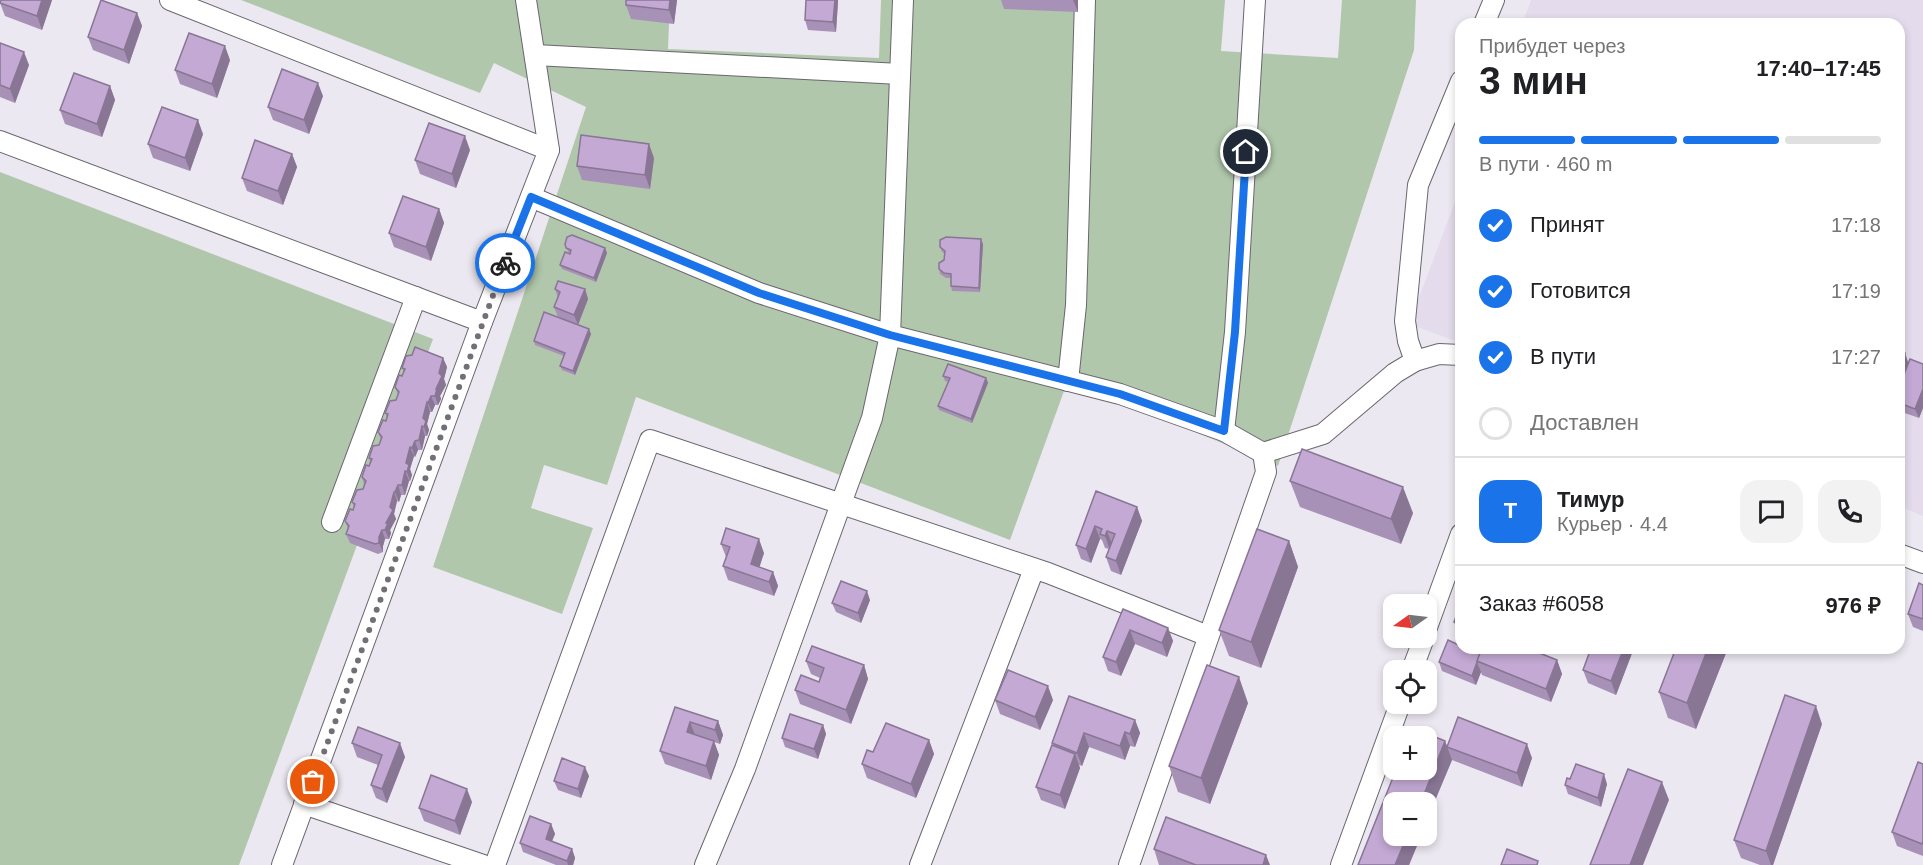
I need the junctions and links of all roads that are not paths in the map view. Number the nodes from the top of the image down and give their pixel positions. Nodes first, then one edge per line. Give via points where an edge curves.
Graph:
1 (170, 0) edge
2 (526, 0) edge
3 (903, 0) edge
4 (1085, 0) edge
5 (1255, 0) edge
6 (1494, 0) edge
7 (1486, 18) edge
8 (535, 55) junction
9 (900, 74) junction
10 (1455, 96) edge
11 (0, 141) edge
12 (549, 150) junction
13 (531, 197) junction
14 (416, 297) junction
15 (482, 322) junction
16 (890, 335) junction
17 (1455, 355) edge
18 (1415, 360) junction
19 (1068, 381) junction
20 (1224, 431) junction
21 (1263, 453) junction
22 (841, 504) junction
23 (332, 522) dead end
24 (1455, 550) edge
25 (1905, 556) edge
26 (1923, 563) edge
27 (1034, 569) junction
28 (1437, 600) edge
29 (1208, 636) junction
30 (1396, 714) edge
31 (304, 804) junction
32 (282, 865) edge
33 (483, 865) edge
34 (495, 865) edge
35 (705, 865) edge
36 (920, 865) edge
37 (1129, 865) edge
38 (1341, 865) edge

1 - 12 street
2 - 8 street
3 - 9 street
4 - 19 street via 1076,305
5 - 20 street via 1235,332
6 - 7 street
8 - 9 street
8 - 12 street
9 - 16 street
10 - 18 street via 1418,185 1405,321
11 - 14 street
12 - 13 street
13 - 15 street
13 - 16 street via 759,293
14 - 15 street
14 - 23 street
15 - 31 street
16 - 19 street
16 - 22 street via 872,418
17 - 18 street
18 - 21 street via 1323,434
19 - 20 street via 1120,394
20 - 21 street
21 - 29 street via 1266,472
22 - 27 street
22 - 34 street via 650,440
22 - 35 street via 745,769
24 - 28 street
25 - 26 street
27 - 29 street
27 - 36 street
29 - 37 street
30 - 38 street
31 - 32 street
31 - 33 street

